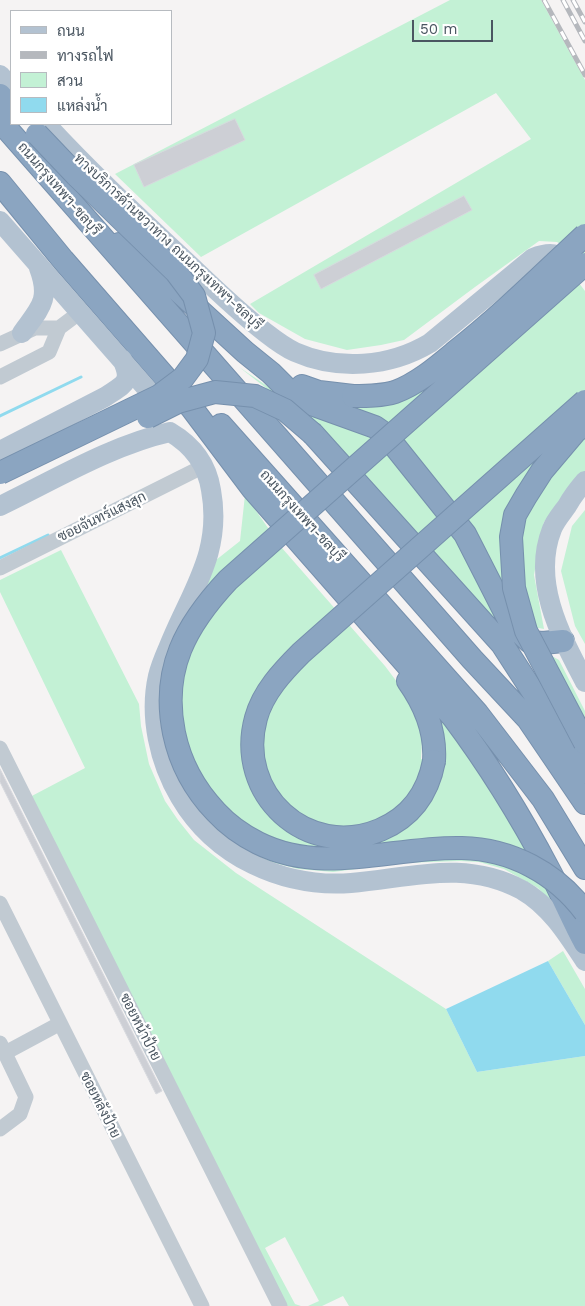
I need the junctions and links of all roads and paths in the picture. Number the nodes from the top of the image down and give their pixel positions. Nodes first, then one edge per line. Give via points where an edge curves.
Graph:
1 (0, 75) edge
2 (10, 86) edge
3 (0, 96) edge
4 (10, 106) edge
5 (0, 122) edge
6 (28, 125) edge
7 (47, 125) edge
8 (0, 178) edge
9 (0, 183) edge
10 (0, 221) edge
11 (91, 226) junction
12 (585, 235) edge
13 (37, 262) junction
14 (585, 264) edge
15 (585, 271) edge
16 (80, 313) junction
17 (59, 328) junction
18 (22, 333) junction
19 (0, 344) edge
20 (121, 358) junction
21 (271, 373) junction
22 (0, 377) edge
23 (585, 401) edge
24 (585, 424) edge
25 (147, 437) junction
26 (0, 451) edge
27 (204, 466) junction
28 (0, 473) edge
29 (585, 481) edge
30 (0, 486) edge
31 (0, 506) edge
32 (270, 509) junction
33 (0, 568) edge
34 (564, 641) junction
35 (502, 644) junction
36 (585, 682) edge
37 (585, 732) edge
38 (585, 743) edge
39 (0, 748) edge
40 (585, 772) edge
41 (585, 803) edge
42 (585, 868) edge
43 (0, 903) edge
44 (585, 912) edge
45 (585, 943) edge
46 (585, 961) edge
47 (59, 1024) junction
48 (2, 1048) edge
49 (0, 1129) edge
50 (202, 1306) edge
51 (280, 1306) edge

1 - 2 main road
3 - 4 highway
5 - 11 highway, ถนนกรุงเทพฯ-ชลบุรี
6 - 28 highway, bridge via 176,272 194,296 204,332 198,358 183,378 158,396
7 - 15 main road, ทางบริการด้านขวาทาง ถนนกรุงเทพฯ-ชลบุรี via 85,166 243,316 283,346 320,360 362,363 418,350 533,258 544,254 555,253
8 - 42 highway, ถนนกรุงเทพฯ-ชลบุรี via 477,713 543,799
9 - 32 highway via 191,407
10 - 13 main road
11 - 21 highway via 150,265
11 - 41 highway, ถนนกรุงเทพฯ-ชลบุรี via 528,719
12 - 21 highway, bridge via 474,338 438,366 395,392 353,396 320,392
13 - 16 main road
13 - 18 main road via 44,280 44,301
14 - 44 highway, bridge via 228,580 199,612 183,642 171,695 177,745 191,777 223,820 250,839 290,855 316,858 360,858 446,848 504,854 549,876
16 - 17 street
16 - 20 main road
17 - 18 street via 36,328
17 - 22 street via 49,352
18 - 19 street
20 - 25 main road via 148,389 159,415 159,424
20 - 26 main road via 128,374 120,387
21 - 34 highway via 293,395 375,426 385,434 466,534 511,624 530,642
23 - 32 highway, bridge via 301,653 267,693 255,720 252,742 252,757 261,787 294,823 333,837 362,837 388,827 414,806 428,785 434,761 433,735 416,693 381,648 308,565
24 - 38 highway, bridge via 542,471 515,515 511,538 514,588 526,631
25 - 27 main road via 170,432 184,440
25 - 31 main road
27 - 33 street, ซอยจันทร์แสงสุก
27 - 46 main road via 214,504 211,549 166,653 156,691 156,728 165,766 192,814 205,830 234,854 285,877 316,883 340,883 458,872 473,873 512,886 524,891 553,916
29 - 34 main road via 552,527 546,552 550,608
30 - 35 highway, bridge via 178,402 215,392 255,396 285,410 313,434
32 - 45 highway via 473,744 522,820
34 - 36 main road
35 - 37 highway via 539,673
35 - 40 highway
39 - 51 street, ซอยหน้าป้าย
43 - 47 street, ซอยหลังป้าย
47 - 48 street
47 - 50 street, ซอยหลังป้าย
48 - 49 street via 26,1097 20,1114

